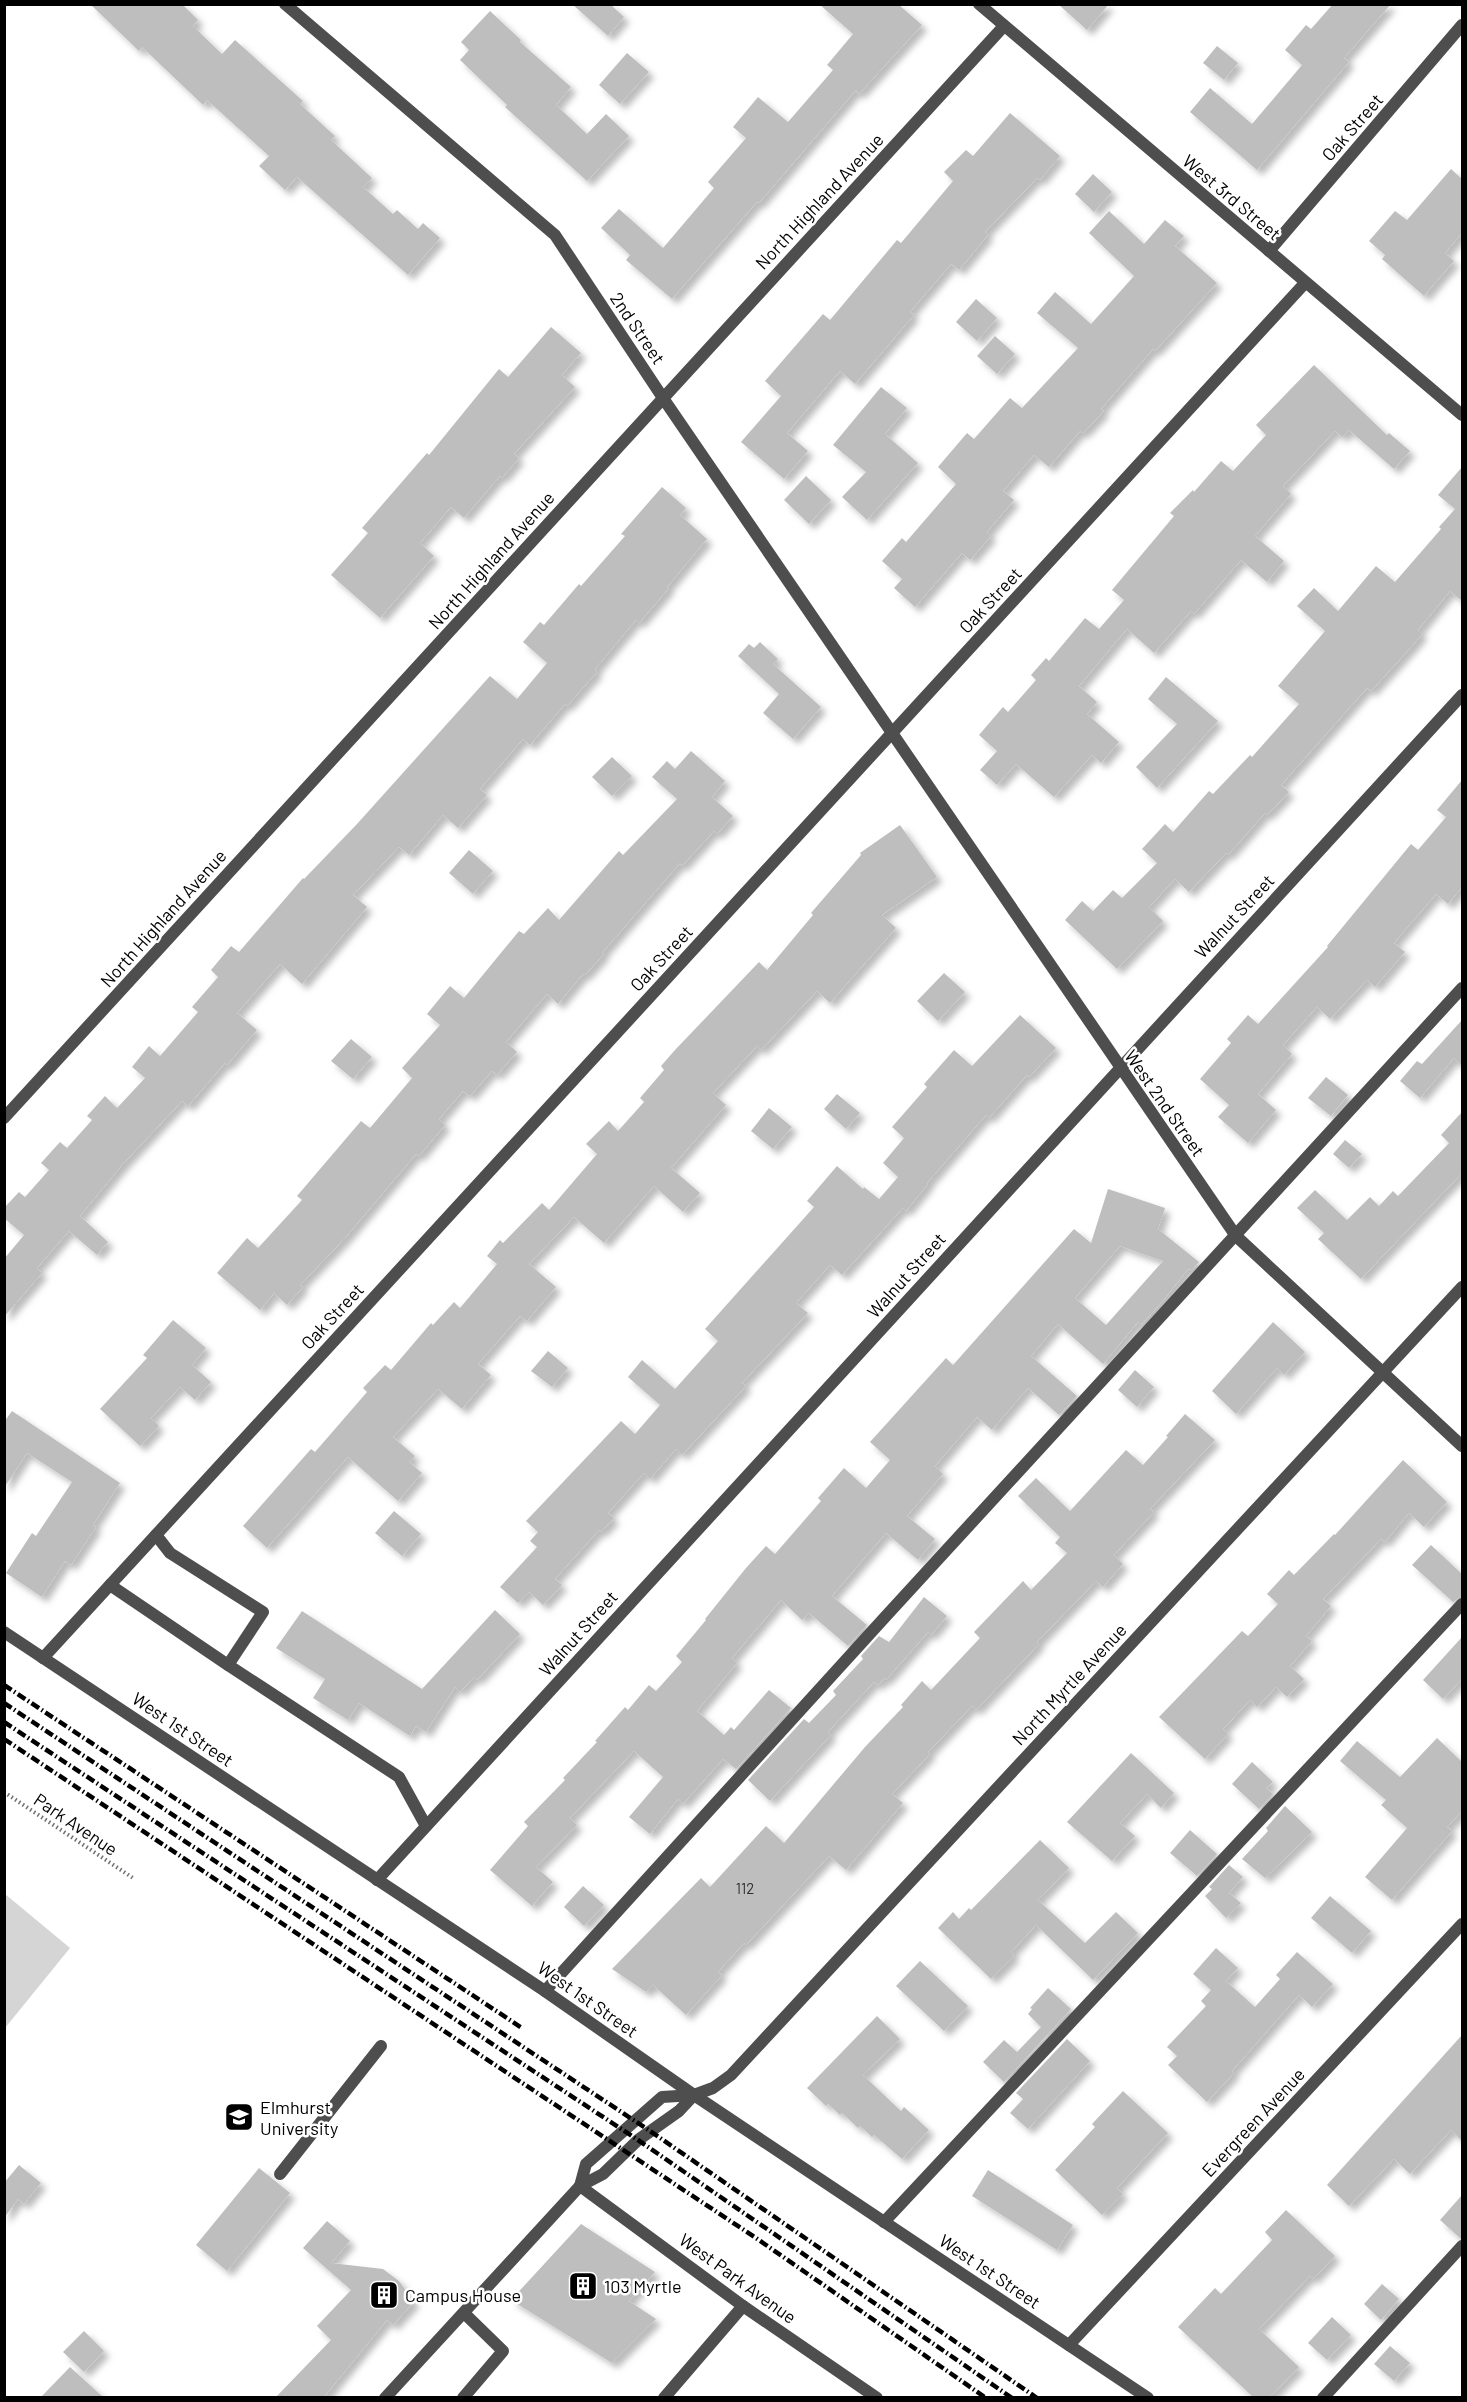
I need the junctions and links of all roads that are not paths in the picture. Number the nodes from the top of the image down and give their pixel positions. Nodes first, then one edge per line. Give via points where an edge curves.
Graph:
1 (285, 4) edge
2 (979, 4) edge
3 (1462, 25) edge
4 (1004, 26) junction
5 (1269, 252) junction
6 (1305, 283) junction
7 (663, 399) junction
8 (1462, 415) edge
9 (1462, 695) edge
10 (892, 734) junction
11 (1462, 988) edge
12 (1119, 1068) junction
13 (4, 1118) edge
14 (1236, 1236) junction
15 (1462, 1287) edge
16 (1383, 1372) junction
17 (1462, 1446) edge
18 (156, 1535) junction
19 (110, 1585) junction
20 (1462, 1604) edge
21 (4, 1632) edge
22 (43, 1658) junction
23 (228, 1665) junction
24 (426, 1826) junction
25 (377, 1880) junction
26 (1462, 1924) edge
27 (545, 1991) junction
28 (381, 2046) dead end
29 (694, 2095) junction
30 (280, 2174) dead end
31 (580, 2186) junction
32 (885, 2222) junction
33 (1462, 2246) edge
34 (743, 2306) junction
35 (464, 2313) junction
36 (1069, 2345) junction
37 (385, 2397) edge
38 (463, 2397) edge
39 (664, 2397) edge
40 (877, 2397) edge
41 (1148, 2397) edge
42 (1323, 2397) edge

1 - 7 street, 2nd Street via 555,236
2 - 4 street, West 3rd Street
3 - 5 street, Oak Street
4 - 5 street, West 3rd Street
4 - 7 street, North Highland Avenue
5 - 6 street, West 3rd Street
6 - 8 street, West 3rd Street
6 - 10 street, Oak Street
7 - 10 street, 2nd Street
7 - 13 street, North Highland Avenue
9 - 12 street, Walnut Street
10 - 12 street, West 2nd Street
10 - 18 street, Oak Street
11 - 14 street
12 - 14 street, West 2nd Street
12 - 24 street, Walnut Street
14 - 16 street, West 2nd Street
14 - 27 street
15 - 16 street, North Myrtle Avenue
16 - 17 street, West 2nd Street
16 - 29 street, North Myrtle Avenue via 731,2075
18 - 19 street, Oak Street
18 - 23 street via 170,1553 263,1612
19 - 22 street, Oak Street
19 - 23 street
20 - 32 street
21 - 22 street, West 1st Street
22 - 25 street, West 1st Street
23 - 24 street via 399,1778
24 - 25 street, Walnut Street
25 - 27 street, West 1st Street
26 - 36 street, Evergreen Avenue
27 - 29 street, West 1st Street
28 - 30 street
29 - 31 street via 603,2174
29 - 31 street via 662,2097 586,2164
29 - 32 street, West 1st Street
31 - 34 street, West Park Avenue
31 - 35 street
32 - 36 street, West 1st Street
33 - 42 street
34 - 39 street
34 - 40 street, West Park Avenue
35 - 37 street
35 - 38 street via 503,2351
36 - 41 street, West 1st Street

